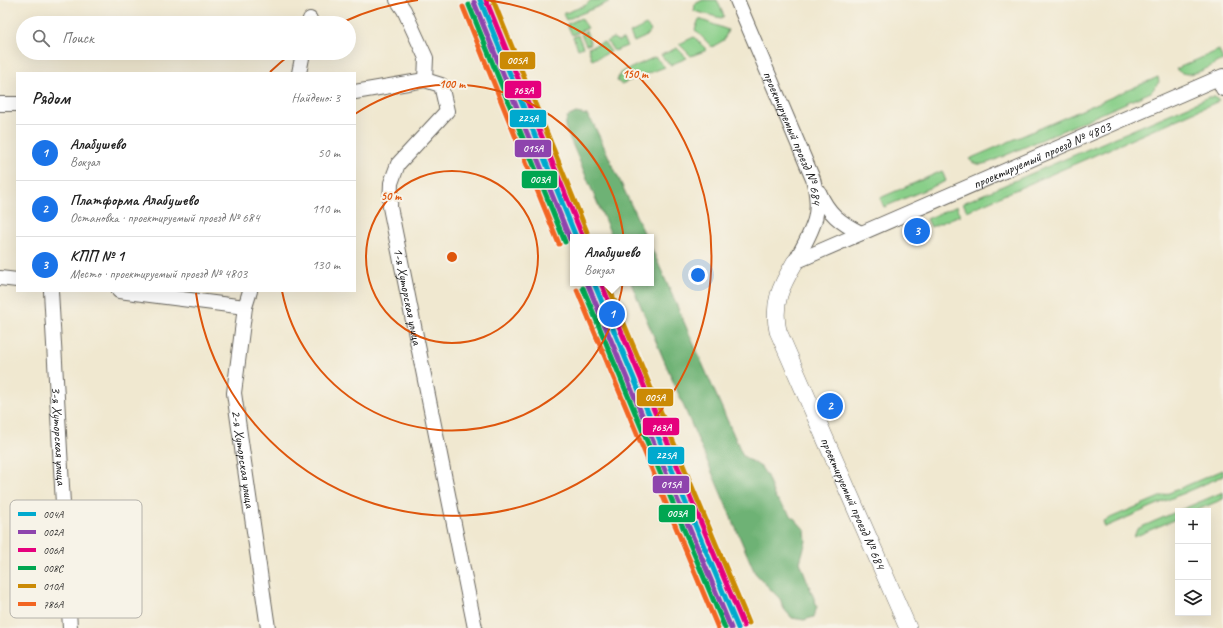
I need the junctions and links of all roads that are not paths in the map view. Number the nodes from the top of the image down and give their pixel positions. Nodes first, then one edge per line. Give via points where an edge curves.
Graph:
1 (397, 0) edge
2 (738, 0) edge
3 (302, 60) edge
4 (299, 72) edge
5 (425, 80) junction
6 (1221, 81) edge
7 (356, 92) edge
8 (0, 104) edge
9 (16, 104) edge
10 (813, 179) junction
11 (861, 233) junction
12 (795, 262) junction
13 (0, 278) edge
14 (16, 280) edge
15 (51, 292) edge
16 (127, 292) edge
17 (250, 292) edge
18 (245, 307) junction
19 (63, 500) edge
20 (69, 618) edge
21 (70, 628) edge
22 (268, 628) edge
23 (475, 628) edge
24 (908, 628) edge

1 - 5 street via 426,58
2 - 10 street, проектируемый проезд № 684
3 - 4 street
5 - 7 street
5 - 23 street, 1-я Хуторская улица via 441,85 447,111 398,164 391,183 390,207
6 - 11 street, проектируемый проезд № 4803
8 - 9 street
10 - 11 street via 825,206 832,214 843,224
10 - 12 street, проектируемый проезд № 684 via 818,207 814,223
11 - 12 street, проектируемый проезд № 4803
12 - 24 street, проектируемый проезд № 684 via 777,300 775,310 778,331
13 - 14 street
15 - 19 street, 3-я Хуторская улица
16 - 18 street
17 - 18 street, 2-я Хуторская улица
18 - 22 street, 2-я Хуторская улица via 234,394
20 - 21 street, 3-я Хуторская улица

